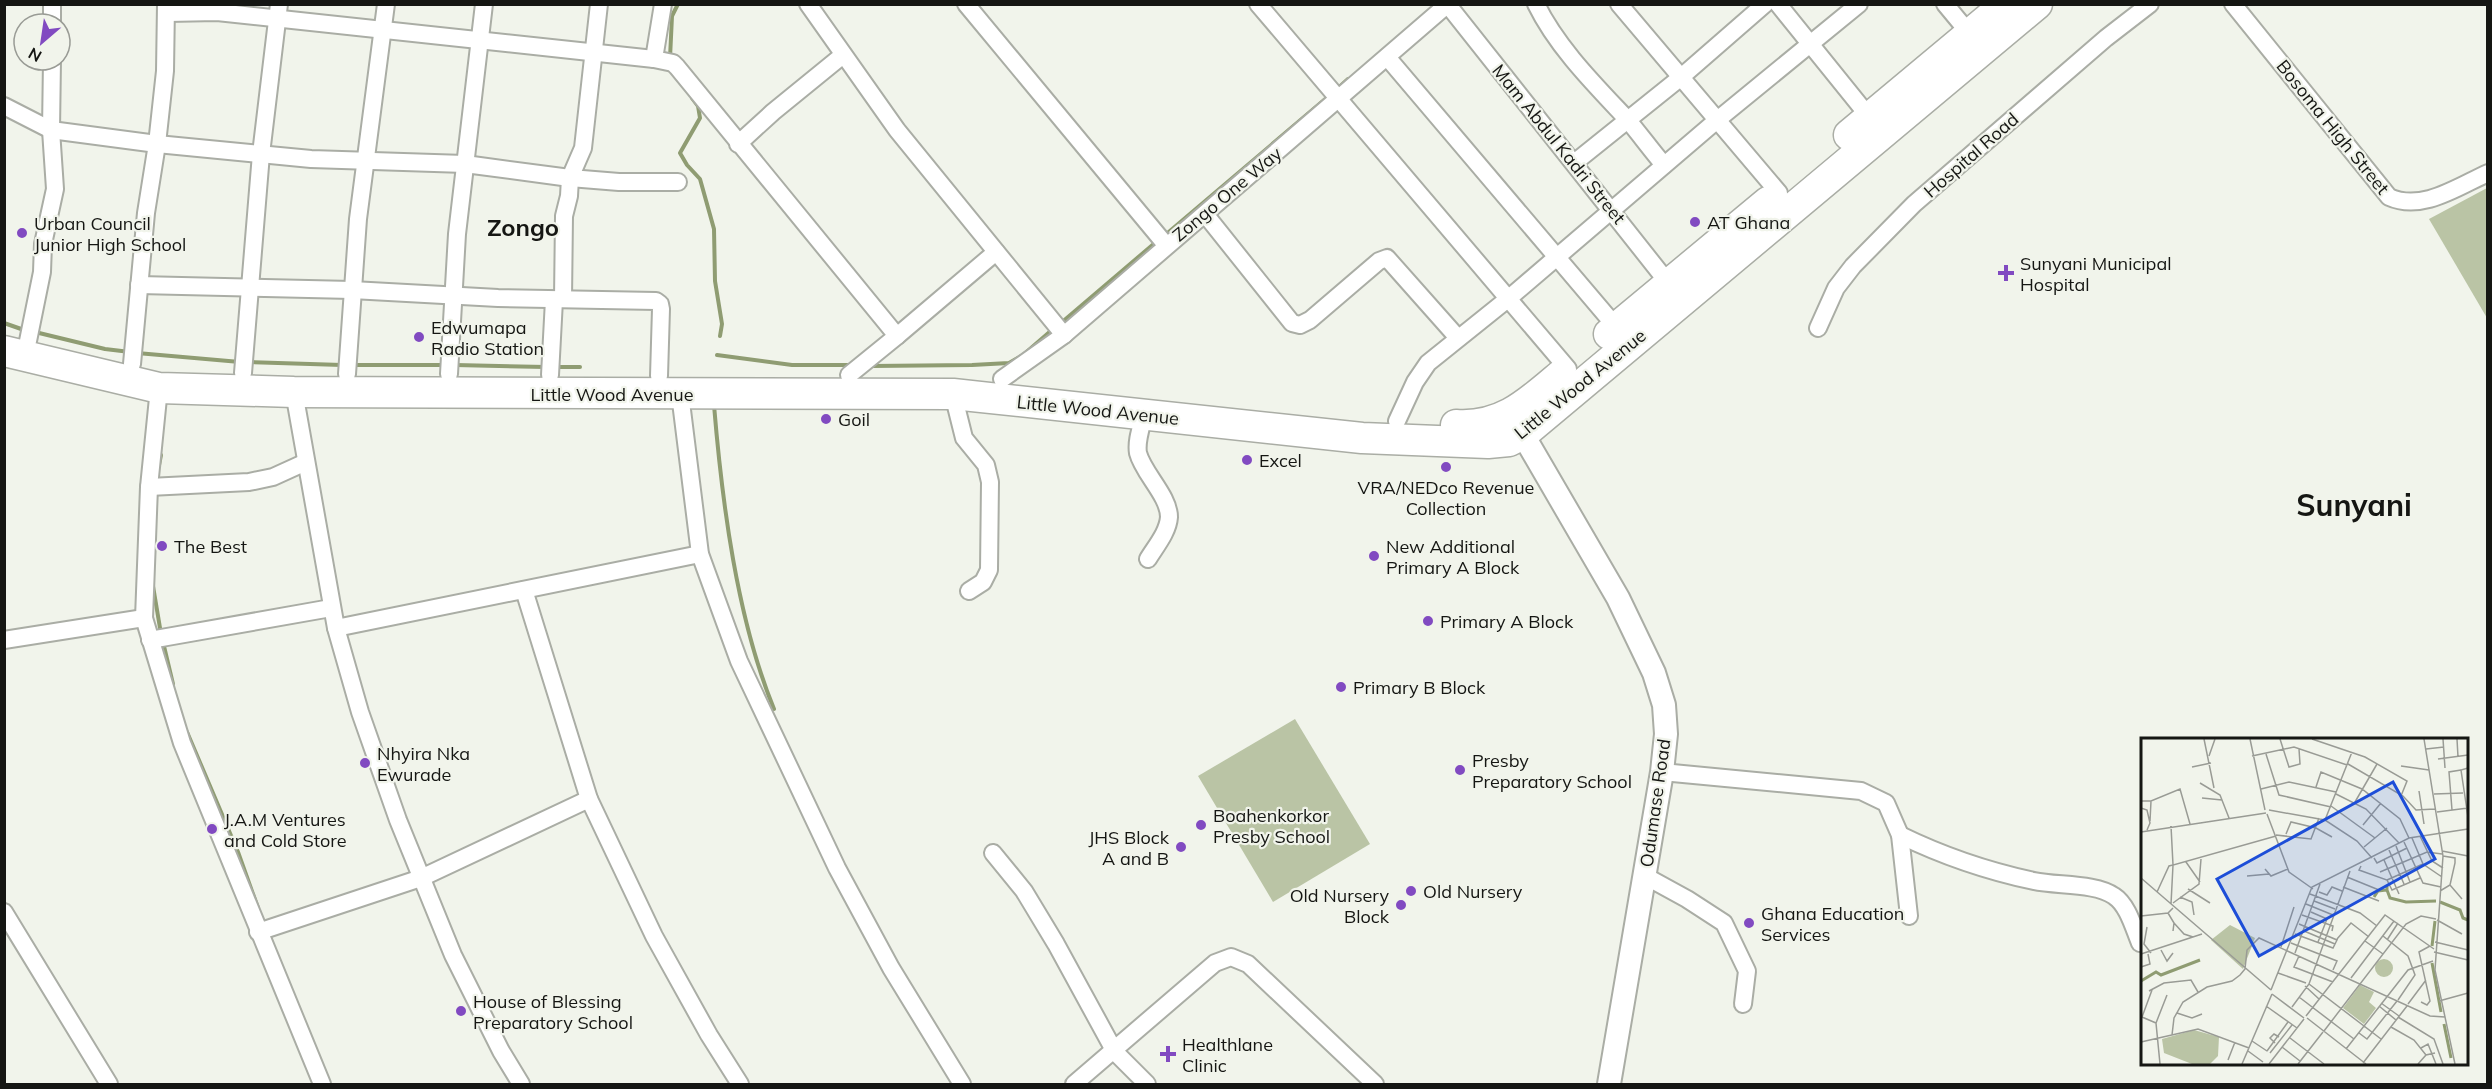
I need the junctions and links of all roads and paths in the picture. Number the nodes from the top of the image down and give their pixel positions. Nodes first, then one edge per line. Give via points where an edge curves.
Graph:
1 (386, 4) edge
2 (484, 4) edge
3 (599, 4) edge
4 (663, 4) edge
5 (808, 4) edge
6 (966, 4) edge
7 (1258, 4) edge
8 (1536, 4) edge
9 (1618, 4) edge
10 (1765, 4) edge
11 (1778, 4) edge
12 (1945, 4) edge
13 (2006, 4) edge
14 (2037, 4) edge
15 (2150, 4) edge
16 (2233, 4) edge
17 (1448, 5) edge
18 (1858, 5) edge
19 (167, 9) edge
20 (279, 11) edge
21 (383, 30) junction
22 (1969, 33) junction
23 (481, 39) junction
24 (1811, 44) junction
25 (593, 51) junction
26 (843, 55) junction
27 (1387, 57) junction
28 (664, 61) junction
29 (1953, 61) junction
30 (52, 72) edge
31 (1680, 78) junction
32 (1920, 90) junction
33 (1339, 98) junction
34 (4, 106) edge
35 (1870, 118) junction
36 (1627, 120) junction
37 (1716, 121) junction
38 (51, 129) junction
39 (157, 144) junction
40 (738, 144) junction
41 (261, 154) junction
42 (366, 161) junction
43 (1574, 163) junction
44 (465, 164) junction
45 (1664, 165) junction
46 (2487, 173) edge
47 (570, 178) junction
48 (678, 182) dead end
49 (1779, 193) junction
50 (1612, 210) junction
51 (1205, 214) junction
52 (1166, 245) junction
53 (996, 252) junction
54 (1558, 256) junction
55 (1669, 284) junction
56 (139, 285) junction
57 (250, 288) junction
58 (352, 290) junction
59 (454, 296) junction
60 (1509, 298) junction
61 (559, 299) junction
62 (1617, 328) junction
63 (1818, 328) dead end
64 (1064, 335) junction
65 (897, 336) junction
66 (1458, 338) junction
67 (12, 342) edge
68 (132, 364) junction
69 (1568, 369) junction
70 (243, 373) junction
71 (348, 374) junction
72 (449, 374) junction
73 (550, 375) junction
74 (849, 375) junction
75 (1002, 379) junction
76 (669, 385) junction
77 (159, 388) junction
78 (294, 392) junction
79 (953, 394) junction
80 (1144, 416) junction
81 (1397, 421) junction
82 (1517, 424) junction
83 (306, 462) junction
84 (149, 487) junction
85 (700, 554) junction
86 (1148, 559) dead end
87 (524, 590) junction
88 (969, 591) dead end
89 (331, 608) junction
90 (144, 618) junction
91 (336, 628) junction
92 (4, 640) edge
93 (150, 640) junction
94 (1662, 772) junction
95 (589, 800) junction
96 (1900, 835) junction
97 (993, 853) dead end
98 (1645, 876) junction
99 (421, 878) junction
100 (4, 912) edge
101 (1909, 916) dead end
102 (258, 932) junction
103 (2140, 943) dead end
104 (1743, 1004) dead end
105 (1114, 1052) junction
106 (109, 1084) edge
107 (322, 1084) edge
108 (521, 1084) edge
109 (740, 1084) edge
110 (962, 1084) edge
111 (1074, 1084) edge
112 (1147, 1084) edge
113 (1375, 1084) edge
114 (1609, 1084) edge

1 - 21 street
2 - 23 street
3 - 25 street
4 - 28 street
5 - 26 street
6 - 52 street
7 - 33 street
8 - 36 street via 1587,75
9 - 31 street
10 - 31 street
11 - 24 street
12 - 22 street
13 - 22 highway, Little Wood Avenue
14 - 29 highway, Little Wood Avenue
15 - 63 street, Hospital Road via 1914,204 1853,266 1836,288
16 - 46 street, Bosoma High Street via 2389,197 2417,203
17 - 27 street, Zongo One Way
17 - 43 street, Mam Abdul Kadri Street
18 - 24 street
19 - 20 street
19 - 39 street
20 - 21 street
20 - 41 street
21 - 23 street
21 - 42 street
22 - 29 highway, Little Wood Avenue
23 - 25 street
23 - 44 street
24 - 35 street
24 - 37 street
25 - 28 street
25 - 47 street via 583,148
26 - 40 street
26 - 53 street via 903,138
27 - 33 street, Zongo One Way
27 - 54 street
28 - 40 street
29 - 32 highway, Little Wood Avenue
30 - 38 street
31 - 36 street
31 - 37 street
32 - 35 highway, Little Wood Avenue
32 - 82 highway, Little Wood Avenue
33 - 51 street, Zongo One Way
33 - 60 street
34 - 38 street
35 - 49 highway, Little Wood Avenue
36 - 43 street
36 - 45 street
37 - 45 street
37 - 49 street
38 - 39 street
38 - 67 street via 55,189 43,244 42,272
39 - 41 street
39 - 56 street
40 - 65 street
41 - 42 street
41 - 57 street
42 - 44 street
42 - 58 street
43 - 50 street, Mam Abdul Kadri Street
44 - 47 street
44 - 59 street
45 - 50 street
47 - 48 street
47 - 61 street
49 - 55 highway, Little Wood Avenue
50 - 54 street
50 - 55 street, Mam Abdul Kadri Street
51 - 52 street, Zongo One Way
51 - 66 street via 1292,323 1300,325 1310,320 1387,258
52 - 64 street, Zongo One Way
53 - 64 street
53 - 65 street
54 - 60 street
54 - 62 street
55 - 62 highway, Little Wood Avenue
56 - 57 street
56 - 68 street
57 - 58 street
57 - 70 street
58 - 59 street
58 - 71 street
59 - 61 street
59 - 72 street
60 - 66 street
60 - 69 street
61 - 73 street
61 - 76 street via 660,304
62 - 69 highway, Little Wood Avenue
64 - 75 street, Zongo One Way
65 - 74 street
66 - 81 street via 1428,363
67 - 68 highway, Little Wood Avenue
67 - 77 highway, Little Wood Avenue
68 - 70 highway, Little Wood Avenue
69 - 82 highway, Little Wood Avenue
70 - 71 highway, Little Wood Avenue
71 - 72 highway, Little Wood Avenue
72 - 73 highway, Little Wood Avenue
73 - 76 highway, Little Wood Avenue
74 - 75 highway, Little Wood Avenue
74 - 76 highway, Little Wood Avenue
75 - 81 highway, Little Wood Avenue via 1207,405
76 - 78 highway, Little Wood Avenue
76 - 79 highway, Little Wood Avenue
76 - 85 street
77 - 78 highway, Little Wood Avenue
77 - 84 street
78 - 83 street
79 - 80 highway, Little Wood Avenue
79 - 88 street via 964,438 986,465 990,482 989,570 983,582
80 - 82 highway, Little Wood Avenue via 1362,438 1488,443 1509,441
80 - 86 street via 1137,444 1139,455 1169,516
81 - 82 highway, Little Wood Avenue via 1465,426
82 - 94 main road, Odumase Road via 1618,598 1654,673 1664,705
83 - 84 street via 273,477 249,482
83 - 89 street
84 - 90 street
85 - 87 street
85 - 110 street via 739,661 837,868 891,968
87 - 91 street
87 - 95 street
89 - 91 street
89 - 93 street
90 - 92 street
90 - 93 street
91 - 99 street via 360,712
93 - 102 street via 182,743
94 - 96 street via 1861,791 1886,803
94 - 98 main road, Odumase Road
95 - 99 street
95 - 109 street via 654,936
96 - 101 street
96 - 103 street via 1986,870 2112,894 2122,901
97 - 105 street via 1024,891
98 - 104 street via 1724,923 1747,971
98 - 114 main road, Odumase Road
99 - 102 street
99 - 108 street via 453,955
100 - 106 street
102 - 107 street
105 - 111 street
105 - 112 street
105 - 113 street via 1215,963 1232,957 1248,964

